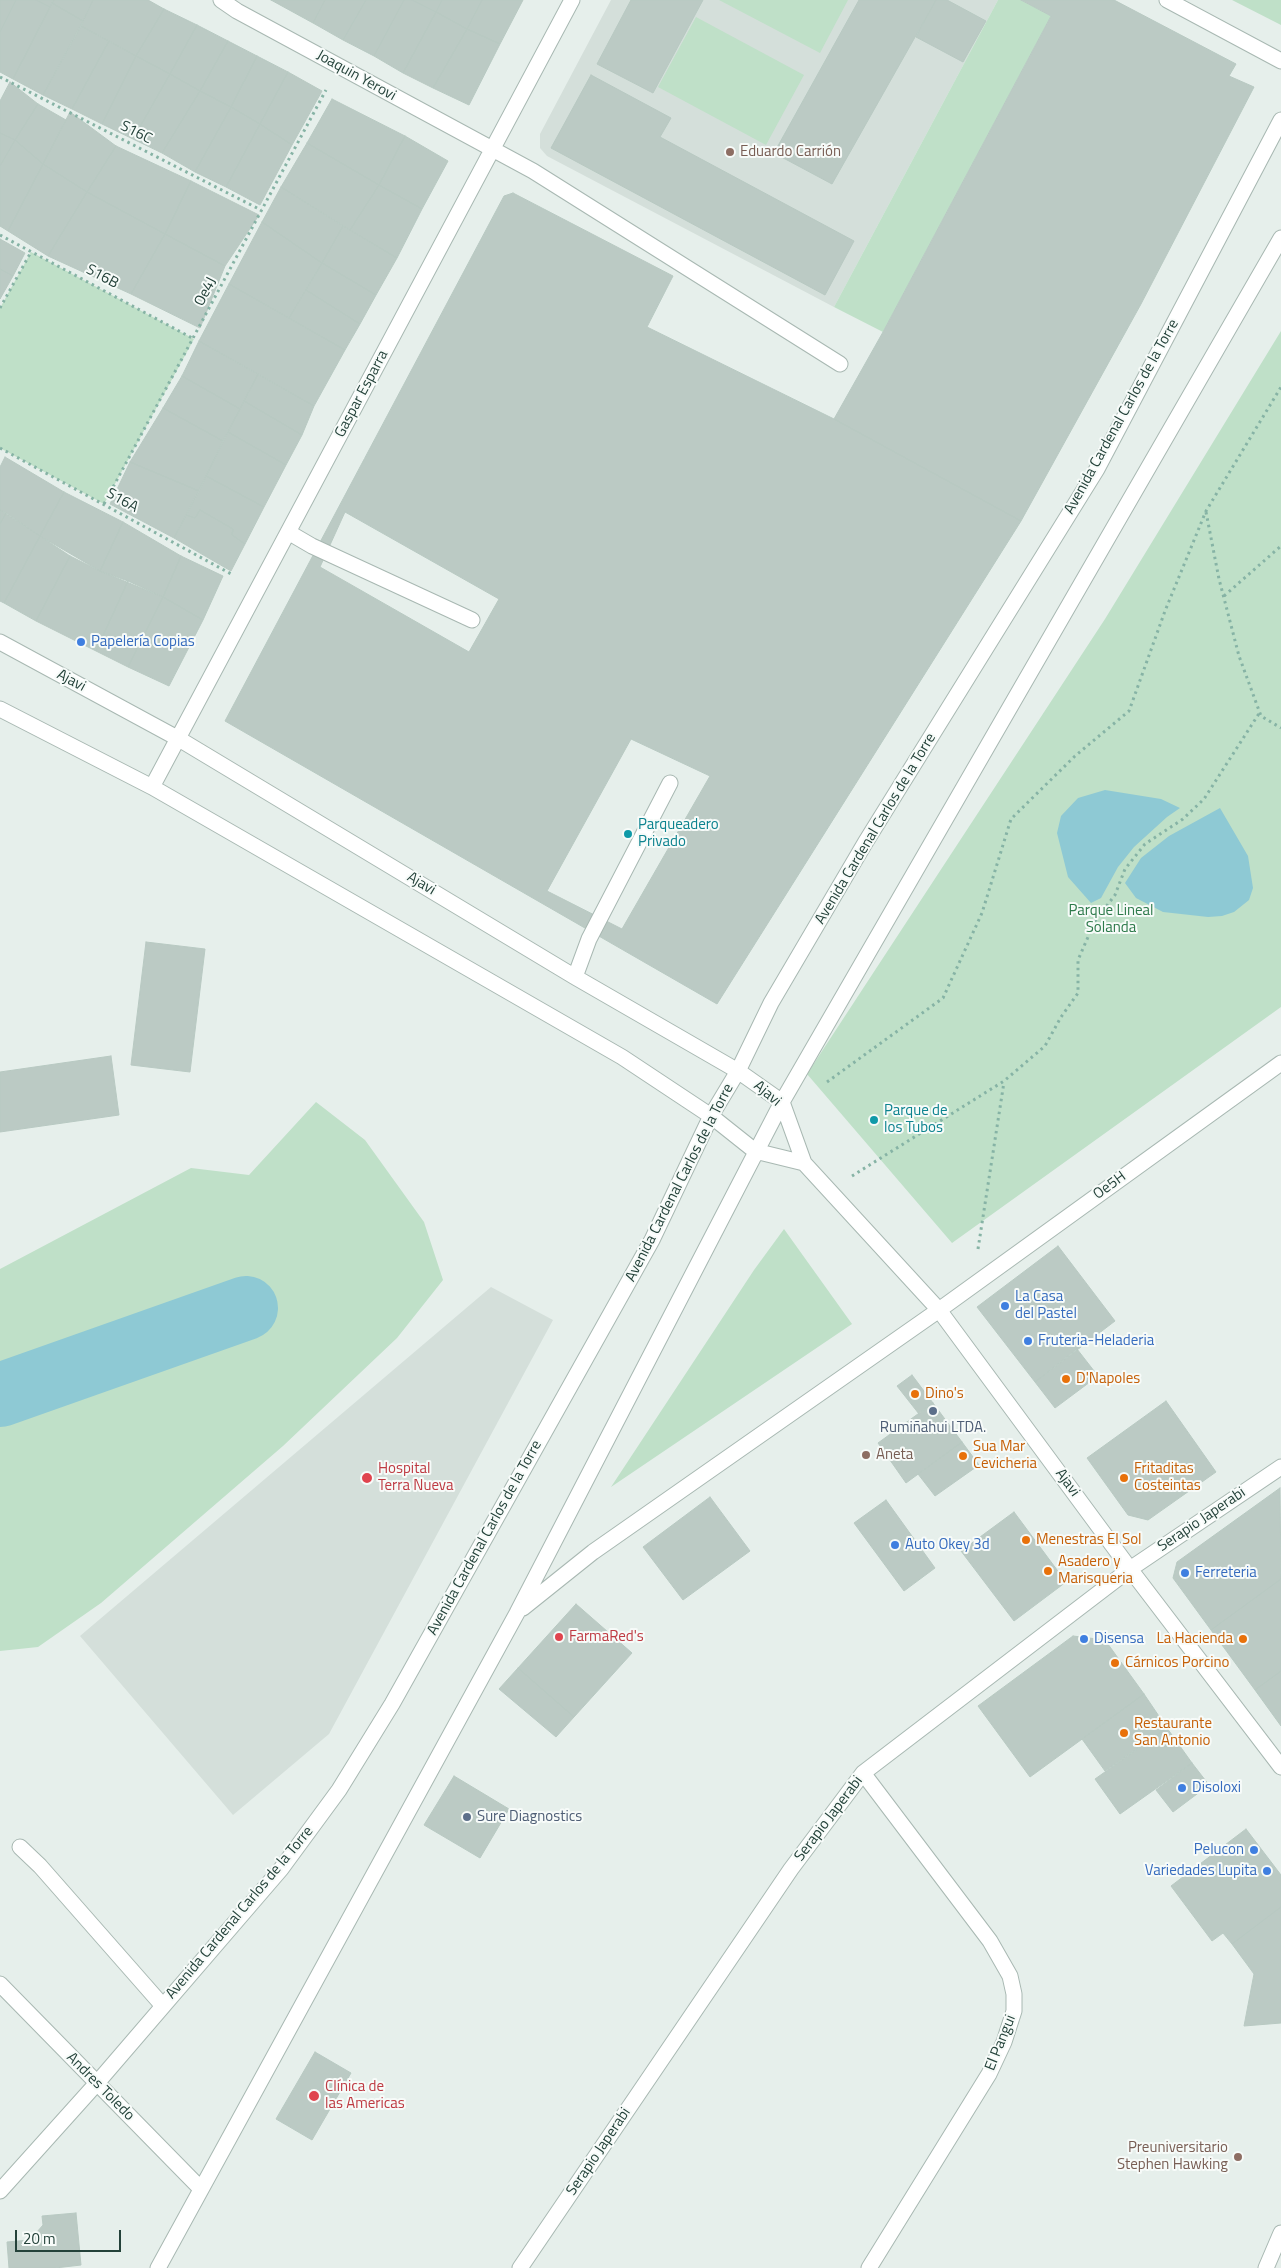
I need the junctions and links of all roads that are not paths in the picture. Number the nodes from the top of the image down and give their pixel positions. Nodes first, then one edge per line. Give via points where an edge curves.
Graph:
1 (221, 0) edge
2 (572, 0) edge
3 (1166, 0) edge
4 (1281, 61) edge
5 (1281, 120) edge
6 (492, 150) junction
7 (1281, 238) edge
8 (840, 364) dead end
9 (288, 532) junction
10 (472, 620) dead end
11 (0, 642) edge
12 (0, 709) edge
13 (179, 739) junction
14 (670, 783) dead end
15 (152, 787) junction
16 (575, 976) junction
17 (1281, 1063) edge
18 (738, 1071) junction
19 (782, 1102) junction
20 (711, 1116) junction
21 (755, 1151) junction
22 (804, 1163) junction
23 (939, 1310) junction
24 (1281, 1467) edge
25 (1130, 1569) junction
26 (517, 1613) junction
27 (1281, 1767) edge
28 (863, 1773) junction
29 (20, 1847) dead end
30 (0, 1984) edge
31 (163, 2006) junction
32 (96, 2083) junction
33 (201, 2189) junction
34 (0, 2191) edge
35 (1281, 2233) edge
36 (158, 2268) edge
37 (520, 2268) edge
38 (869, 2268) edge
39 (1266, 2268) edge

1 - 6 street, Joaquin Yerovi
2 - 6 street, Gaspar Esparra
3 - 4 street
5 - 18 street, Avenida Cardenal Carlos de la Torre via 1097,469 865,843 771,1003
6 - 8 street, Joaquin Yerovi via 533,171
6 - 9 street, Gaspar Esparra
7 - 19 street
9 - 10 street
9 - 13 street, Gaspar Esparra
11 - 13 street, Ajavi
12 - 15 street
13 - 15 street, Gaspar Esparra
13 - 16 street, Ajavi
14 - 16 street via 589,939
15 - 20 street via 622,1057
16 - 18 street, Ajavi
17 - 23 street, Oe5H
18 - 19 street, Ajavi
18 - 20 street, Avenida Cardenal Carlos de la Torre
19 - 21 street
19 - 22 street, Ajavi
20 - 21 street
20 - 31 street, Avenida Cardenal Carlos de la Torre via 652,1240 392,1704 339,1790 281,1869
21 - 22 street
21 - 26 street
22 - 23 street, Ajavi
23 - 25 street, Ajavi
23 - 26 street, Oe5H via 593,1552
24 - 25 street, Serapio Japerabi
25 - 27 street, Ajavi
25 - 28 street, Serapio Japerabi
26 - 33 street
28 - 37 street, Serapio Japerabi via 791,1869
28 - 38 street, El Pangui via 990,1942 1010,1976 1014,1994 1014,2011 989,2074
29 - 31 street via 146,1983
30 - 32 street, Andres Toledo
31 - 32 street, Avenida Cardenal Carlos de la Torre
32 - 33 street, Andres Toledo
32 - 34 street, Avenida Cardenal Carlos de la Torre
33 - 36 street
35 - 39 street

